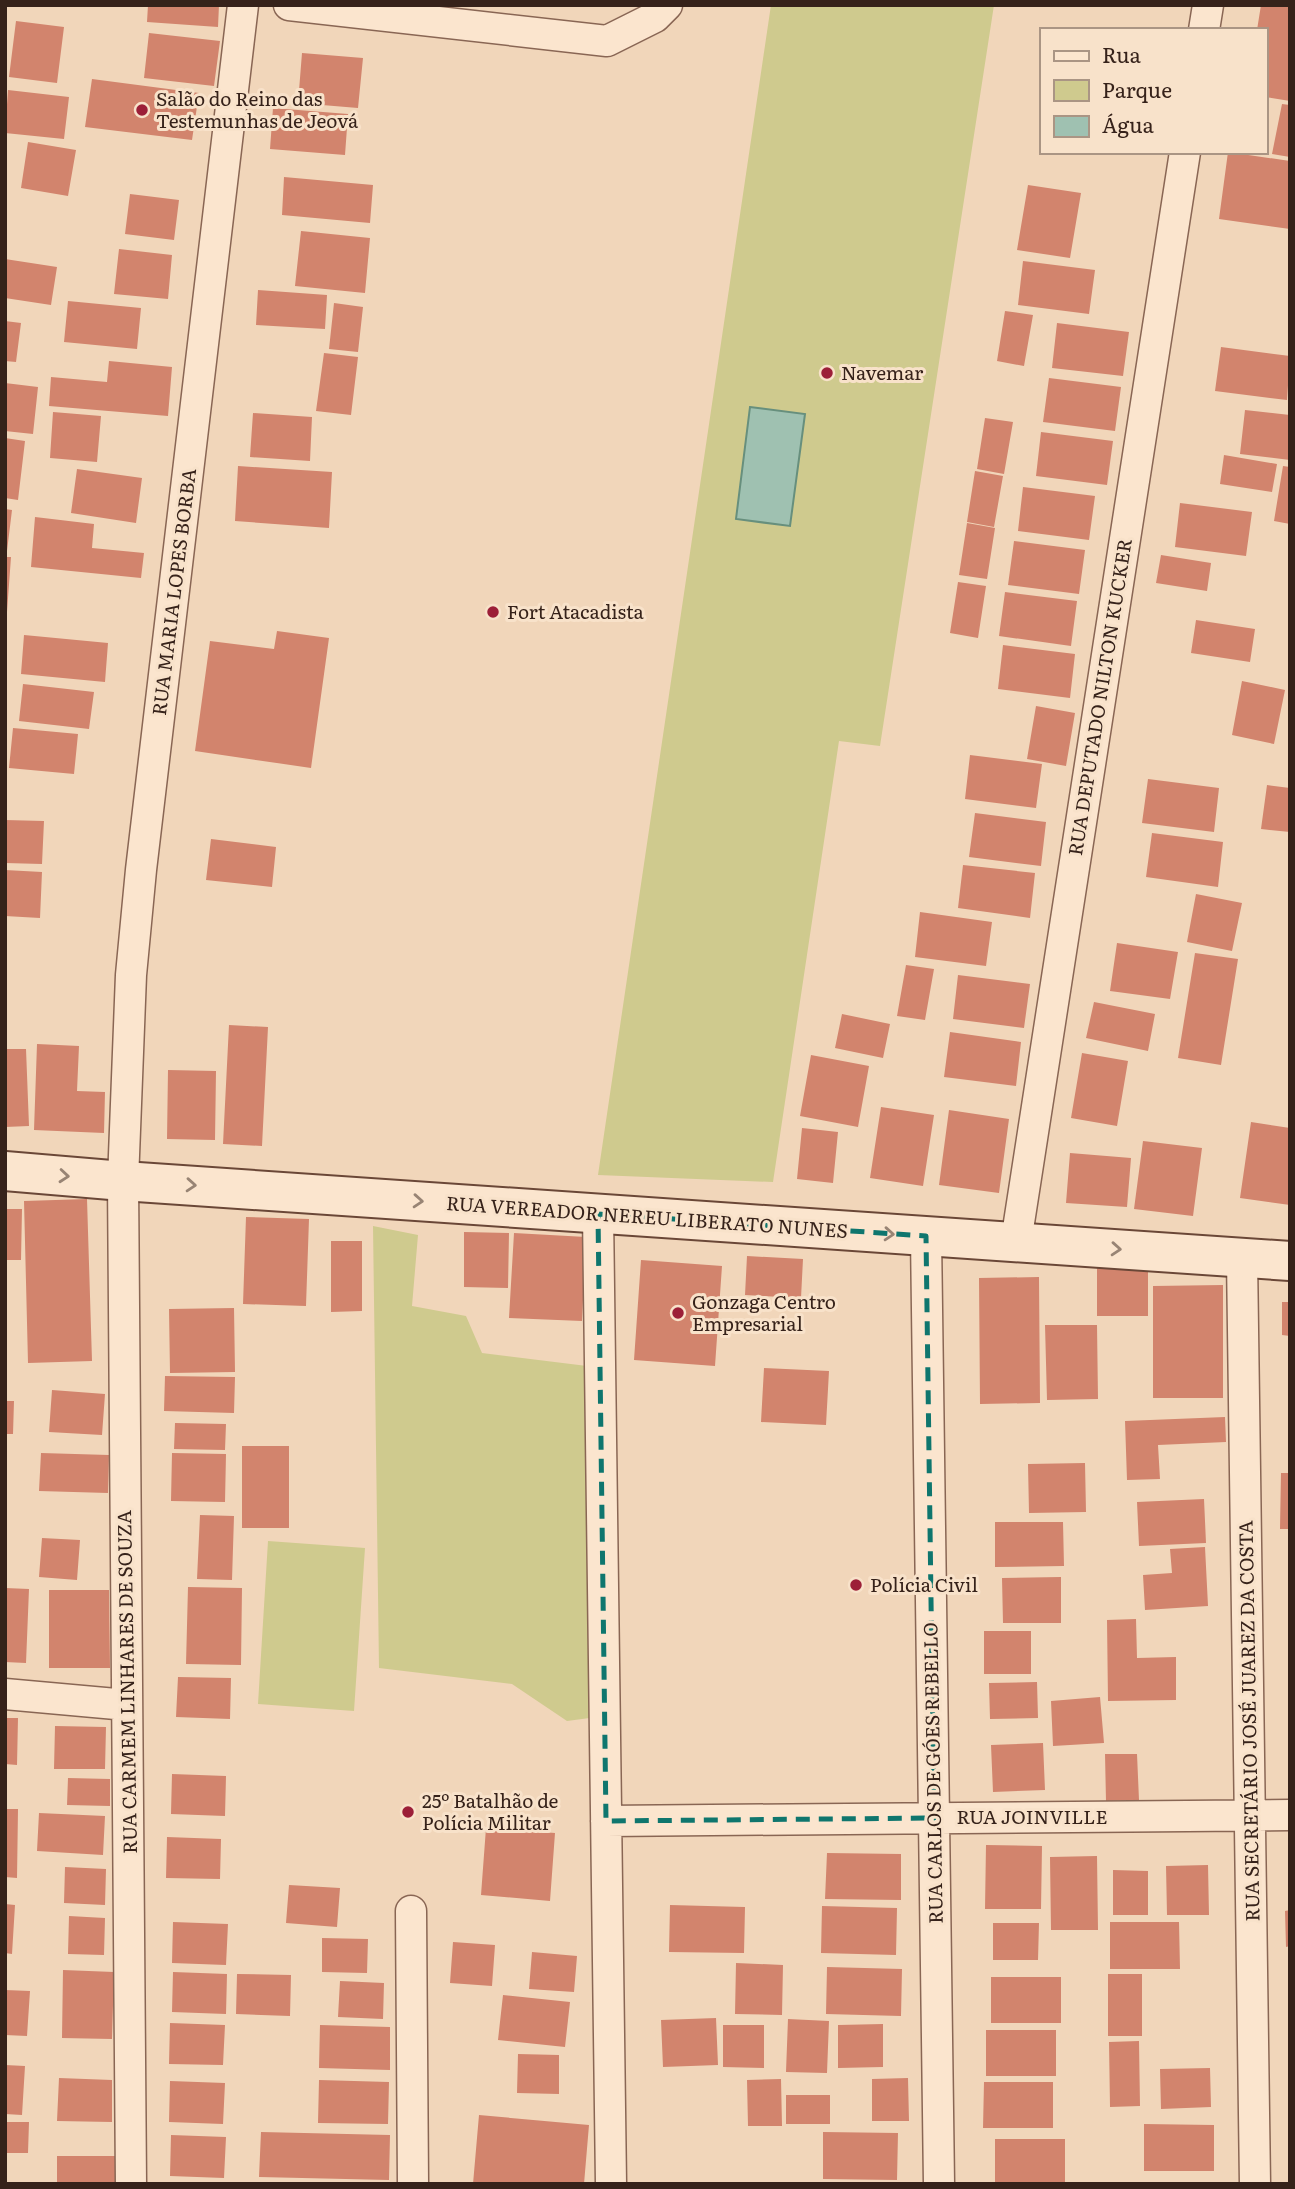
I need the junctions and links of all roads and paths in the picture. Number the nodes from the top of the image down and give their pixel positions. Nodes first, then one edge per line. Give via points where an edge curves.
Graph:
1 (243, 5) edge
2 (289, 5) edge
3 (667, 5) edge
4 (1208, 5) edge
5 (1204, 28) edge
6 (1185, 154) edge
7 (5, 1171) edge
8 (123, 1181) junction
9 (598, 1213) junction
10 (926, 1236) junction
11 (1016, 1242) junction
12 (1242, 1258) junction
13 (1290, 1261) edge
14 (5, 1695) edge
15 (127, 1705) junction
16 (1290, 1815) edge
17 (1250, 1816) junction
18 (934, 1818) junction
19 (606, 1821) junction
20 (411, 1911) dead end
21 (131, 2184) edge
22 (413, 2184) edge
23 (611, 2184) edge
24 (939, 2184) edge
25 (1255, 2184) edge

1 - 8 street, RUA MARIA LOPES BORBA via 141,870
2 - 3 street via 607,41 655,18
4 - 5 street
6 - 11 street, RUA DEPUTADO NILTON KUCKER
7 -> 8 main road, RUA VEREADOR NEREU LIBERATO NUNES
8 -> 9 main road, RUA VEREADOR NEREU LIBERATO NUNES
8 - 15 street, RUA CARMEM LINHARES DE SOUZA
9 -> 10 main road, RUA VEREADOR NEREU LIBERATO NUNES
9 - 19 street
10 - 11 main road, RUA VEREADOR NEREU LIBERATO NUNES
10 - 18 street, RUA CARLOS DE GÓES REBELLO
11 -> 12 main road, RUA VEREADOR NEREU LIBERATO NUNES
12 - 13 main road, RUA VEREADOR NEREU LIBERATO NUNES
12 - 17 street, RUA SECRETÁRIO JOSÉ JUAREZ DA COSTA
14 - 15 street
15 - 21 street, RUA CARMEM LINHARES DE SOUZA
16 - 17 street, RUA JOINVILLE
17 - 18 street, RUA JOINVILLE
17 - 25 street, RUA SECRETÁRIO JOSÉ JUAREZ DA COSTA
18 - 19 street, RUA JOINVILLE
18 - 24 street, RUA CARLOS DE GÓES REBELLO
19 - 23 street
20 - 22 street

